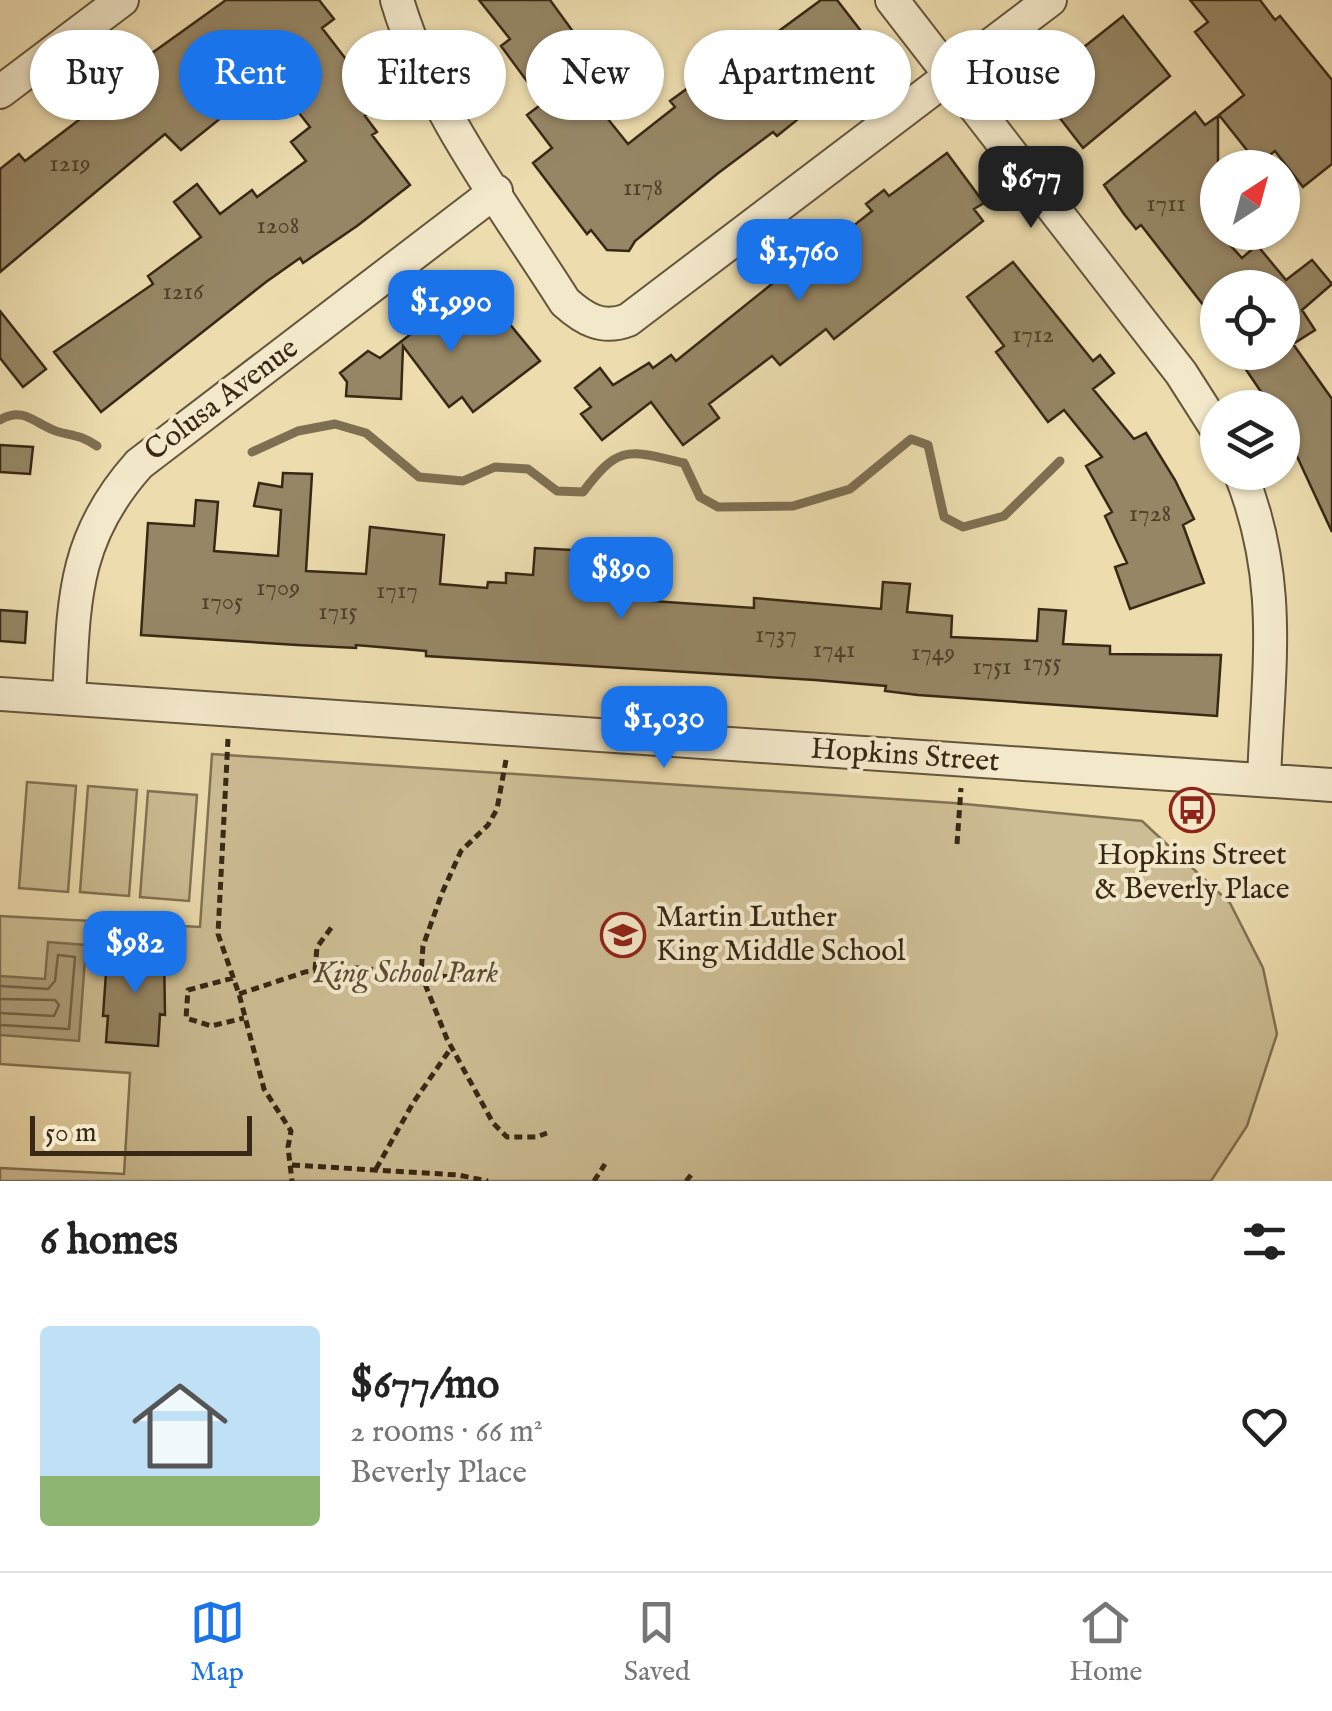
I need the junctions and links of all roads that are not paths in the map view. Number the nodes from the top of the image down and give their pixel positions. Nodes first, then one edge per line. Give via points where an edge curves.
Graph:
1 (122, 0) edge
2 (397, 0) edge
3 (892, 0) edge
4 (1050, 0) edge
5 (1011, 30) edge
6 (931, 51) edge
7 (931, 90) edge
8 (0, 92) edge
9 (984, 120) edge
10 (496, 191) junction
11 (1200, 403) edge
12 (1247, 490) edge
13 (0, 694) edge
14 (69, 698) junction
15 (1264, 780) junction
16 (1332, 785) edge

1 - 8 street
2 - 10 street via 447,112
3 - 6 street
4 - 5 street
7 - 10 street via 616,324 583,318 565,302
9 - 11 street
10 - 14 street, Colusa Avenue via 138,464 114,491 91,530 80,575
12 - 15 street via 1259,520 1273,622
13 - 14 street, Hopkins Street
14 - 15 street, Hopkins Street
15 - 16 street, Hopkins Street

